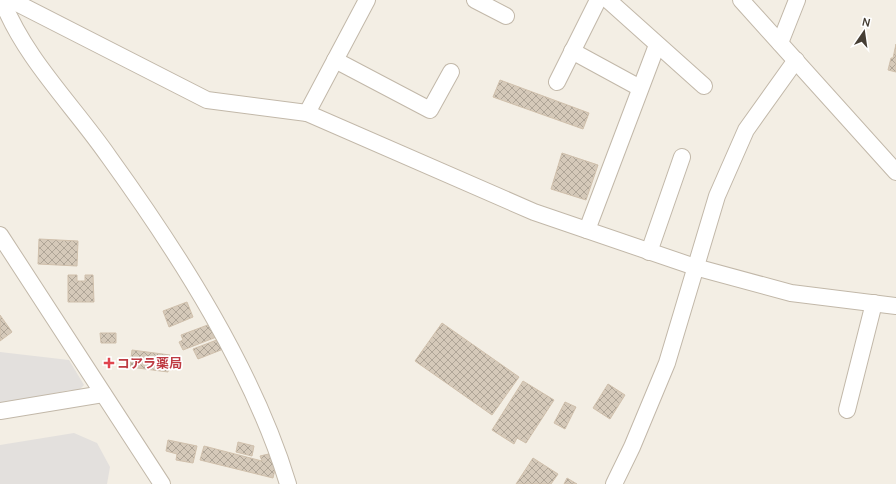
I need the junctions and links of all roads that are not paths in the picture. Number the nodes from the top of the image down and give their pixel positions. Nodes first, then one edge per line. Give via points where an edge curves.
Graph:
1 (2, 0) edge
2 (11, 0) edge
3 (367, 0) edge
4 (475, 0) edge
5 (598, 0) edge
6 (608, 0) edge
7 (741, 0) edge
8 (797, 0) edge
9 (506, 16) dead end
10 (780, 43) junction
11 (657, 45) junction
12 (572, 51) junction
13 (335, 60) junction
14 (796, 60) junction
15 (451, 72) dead end
16 (557, 82) dead end
17 (704, 86) dead end
18 (640, 88) junction
19 (307, 113) junction
20 (682, 157) dead end
21 (896, 172) edge
22 (587, 230) junction
23 (0, 235) edge
24 (649, 252) junction
25 (695, 267) junction
26 (874, 303) junction
27 (896, 306) edge
28 (103, 394) junction
29 (847, 410) dead end
30 (0, 411) edge
31 (162, 484) edge
32 (288, 484) edge
33 (614, 484) edge

1 - 32 street via 9,18 46,76 109,156 218,325 244,374 276,447
2 - 19 street via 207,100
3 - 13 street
4 - 9 street
5 - 12 street
6 - 11 street
7 - 10 street
8 - 10 street
10 - 14 street
11 - 17 street
11 - 18 street
12 - 16 street
12 - 18 street
13 - 15 street via 430,110
13 - 19 street
14 - 21 street
14 - 25 street via 746,130 717,196
18 - 22 street
19 - 22 street via 534,212
20 - 24 street
22 - 24 street
23 - 28 street
24 - 25 street
25 - 26 street via 790,293
25 - 33 street via 667,363
26 - 27 street
26 - 29 street
28 - 30 street
28 - 31 street

